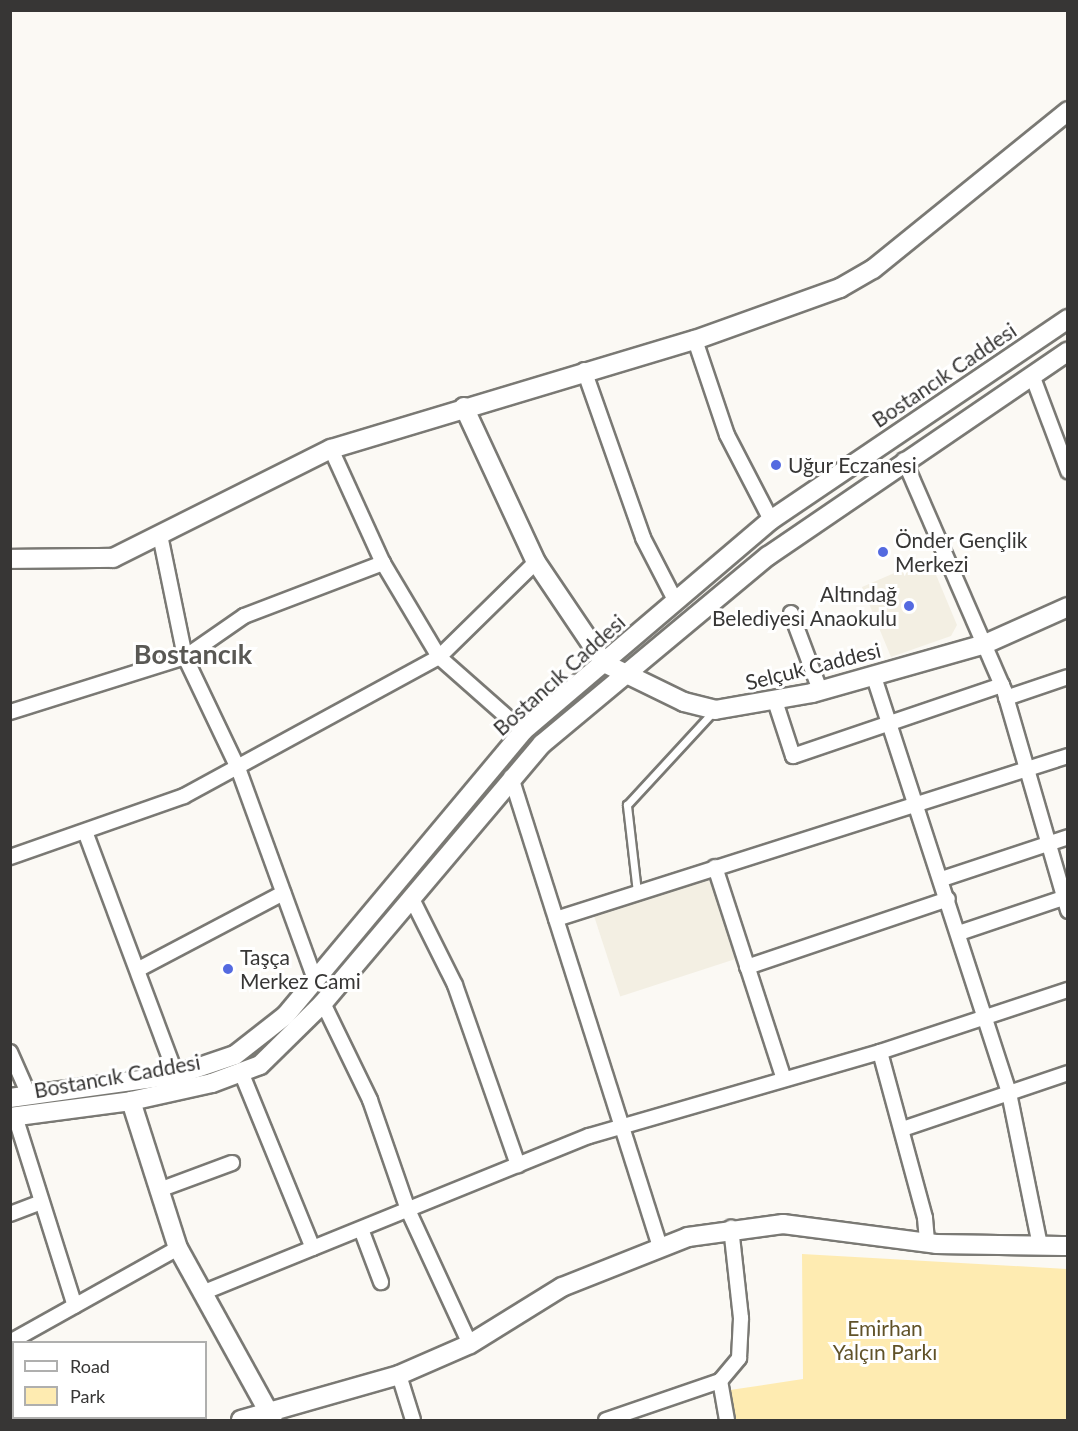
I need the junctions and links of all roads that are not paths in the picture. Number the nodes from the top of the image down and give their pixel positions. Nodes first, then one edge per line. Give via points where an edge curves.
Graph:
1 (1068, 111) edge
2 (1068, 318) edge
3 (695, 340) junction
4 (1068, 351) edge
5 (584, 370) junction
6 (1032, 375) junction
7 (465, 407) junction
8 (331, 449) junction
9 (904, 460) junction
10 (1068, 471) edge
11 (771, 520) junction
12 (160, 536) junction
13 (10, 559) edge
14 (536, 562) junction
15 (383, 563) junction
16 (676, 602) junction
17 (1068, 607) edge
18 (791, 613) dead end
19 (985, 644) junction
20 (185, 657) junction
21 (439, 657) junction
22 (604, 663) junction
23 (627, 674) junction
24 (874, 677) junction
25 (1068, 677) edge
26 (820, 690) junction
27 (1004, 692) junction
28 (775, 701) junction
29 (715, 710) junction
30 (10, 712) edge
31 (889, 723) junction
32 (523, 731) junction
33 (1068, 756) edge
34 (238, 768) junction
35 (1024, 768) junction
36 (511, 777) junction
37 (917, 801) junction
38 (86, 834) junction
39 (1068, 837) edge
40 (1046, 843) junction
41 (10, 857) edge
42 (715, 867) junction
43 (942, 879) junction
44 (637, 892) junction
45 (283, 893) junction
46 (411, 897) junction
47 (948, 899) junction
48 (1065, 905) edge
49 (556, 919) junction
50 (959, 933) junction
51 (747, 967) junction
52 (139, 969) junction
53 (314, 977) junction
54 (1068, 990) edge
55 (323, 1003) junction
56 (986, 1017) junction
57 (10, 1052) edge
58 (880, 1052) junction
59 (241, 1072) junction
60 (1068, 1073) edge
61 (176, 1075) junction
62 (784, 1079) junction
63 (1009, 1093) junction
64 (20, 1096) edge
65 (131, 1101) junction
66 (13, 1117) edge
67 (621, 1126) junction
68 (903, 1129) junction
69 (232, 1163) dead end
70 (518, 1165) junction
71 (159, 1190) junction
72 (41, 1202) junction
73 (408, 1210) junction
74 (10, 1214) edge
75 (730, 1228) junction
76 (361, 1229) junction
77 (927, 1243) junction
78 (1040, 1245) junction
79 (1068, 1246) edge
80 (660, 1247) junction
81 (178, 1248) junction
82 (313, 1248) junction
83 (381, 1282) dead end
84 (202, 1293) junction
85 (75, 1306) junction
86 (10, 1342) edge
87 (470, 1344) junction
88 (399, 1375) junction
89 (720, 1381) junction
90 (271, 1415) edge
91 (241, 1420) edge
92 (413, 1420) edge
93 (606, 1420) edge
94 (727, 1420) edge

1 - 3 street via 873,269 840,288
2 - 11 street, Bostancık Caddesi
3 - 5 street
3 - 11 street via 727,435
4 - 6 street, Bostancık Caddesi
5 - 7 street
5 - 16 street via 643,538
6 - 9 street, Bostancık Caddesi
6 - 10 street
7 - 8 street
7 - 14 street
8 - 12 street
8 - 15 street
9 - 19 street
9 - 23 street, Bostancık Caddesi via 768,556
11 - 16 street, Bostancık Caddesi
12 - 13 street via 114,558
12 - 20 street
14 - 21 street
14 - 22 street
15 - 20 street via 244,616
15 - 21 street
16 - 22 street, Bostancık Caddesi
17 - 19 street, Selçuk Caddesi
18 - 26 street
19 - 24 street, Selçuk Caddesi
19 - 27 street
20 - 30 street
20 - 34 street
21 - 32 street
21 - 34 street via 325,715
22 - 23 street, Selçuk Caddesi
22 - 32 street, Bostancık Caddesi
23 - 29 street, Selçuk Caddesi via 684,702
23 - 36 street, Bostancık Caddesi via 542,744
24 - 26 street, Selçuk Caddesi
24 - 31 street
25 - 27 street
26 - 28 street, Selçuk Caddesi
27 - 31 street
27 - 35 street
28 - 29 street, Selçuk Caddesi
28 - 31 street via 794,756
29 - 44 lane via 627,805
31 - 37 street
32 - 53 street, Bostancık Caddesi
33 - 35 street
34 - 38 street via 184,796
34 - 45 street
35 - 37 street
35 - 40 street
36 - 46 street, Bostancık Caddesi
36 - 49 street
37 - 42 street
37 - 43 street
38 - 41 street
38 - 52 street
39 - 40 street
40 - 43 street
40 - 48 street
42 - 44 street
42 - 51 street
43 - 47 street
44 - 49 street
45 - 52 street
45 - 53 street
46 - 55 street, Bostancık Caddesi
46 - 70 street via 455,985
47 - 50 street
47 - 51 street
48 - 50 street
49 - 67 street
50 - 56 street
51 - 62 street
52 - 61 street
53 - 61 street, Bostancık Caddesi via 285,1016 236,1055
54 - 56 street
55 - 59 street, Bostancık Caddesi via 292,1038 260,1065
55 - 73 street via 370,1100
56 - 58 street
56 - 63 street
57 - 64 street
58 - 62 street
58 - 68 street
59 - 65 street, Bostancık Caddesi
59 - 82 street
60 - 63 street
61 - 64 street, Bostancık Caddesi
62 - 67 street
63 - 68 street
63 - 78 street
65 - 66 street, Bostancık Caddesi
65 - 71 street
66 - 72 street
67 - 70 street
67 - 80 street
68 - 77 street
69 - 71 street
70 - 73 street
71 - 81 street
72 - 74 street
72 - 85 street
73 - 76 street
73 - 87 street
75 - 77 street via 783,1224
75 - 80 street
75 - 89 street via 741,1318 739,1358
76 - 82 street
76 - 83 street
77 - 78 street
78 - 79 street
80 - 87 street via 562,1287
81 - 84 street
81 - 85 street
82 - 84 street
84 - 90 street
85 - 86 street
87 - 88 street
88 - 90 street
88 - 92 street
89 - 93 street
89 - 94 street
90 - 91 street

